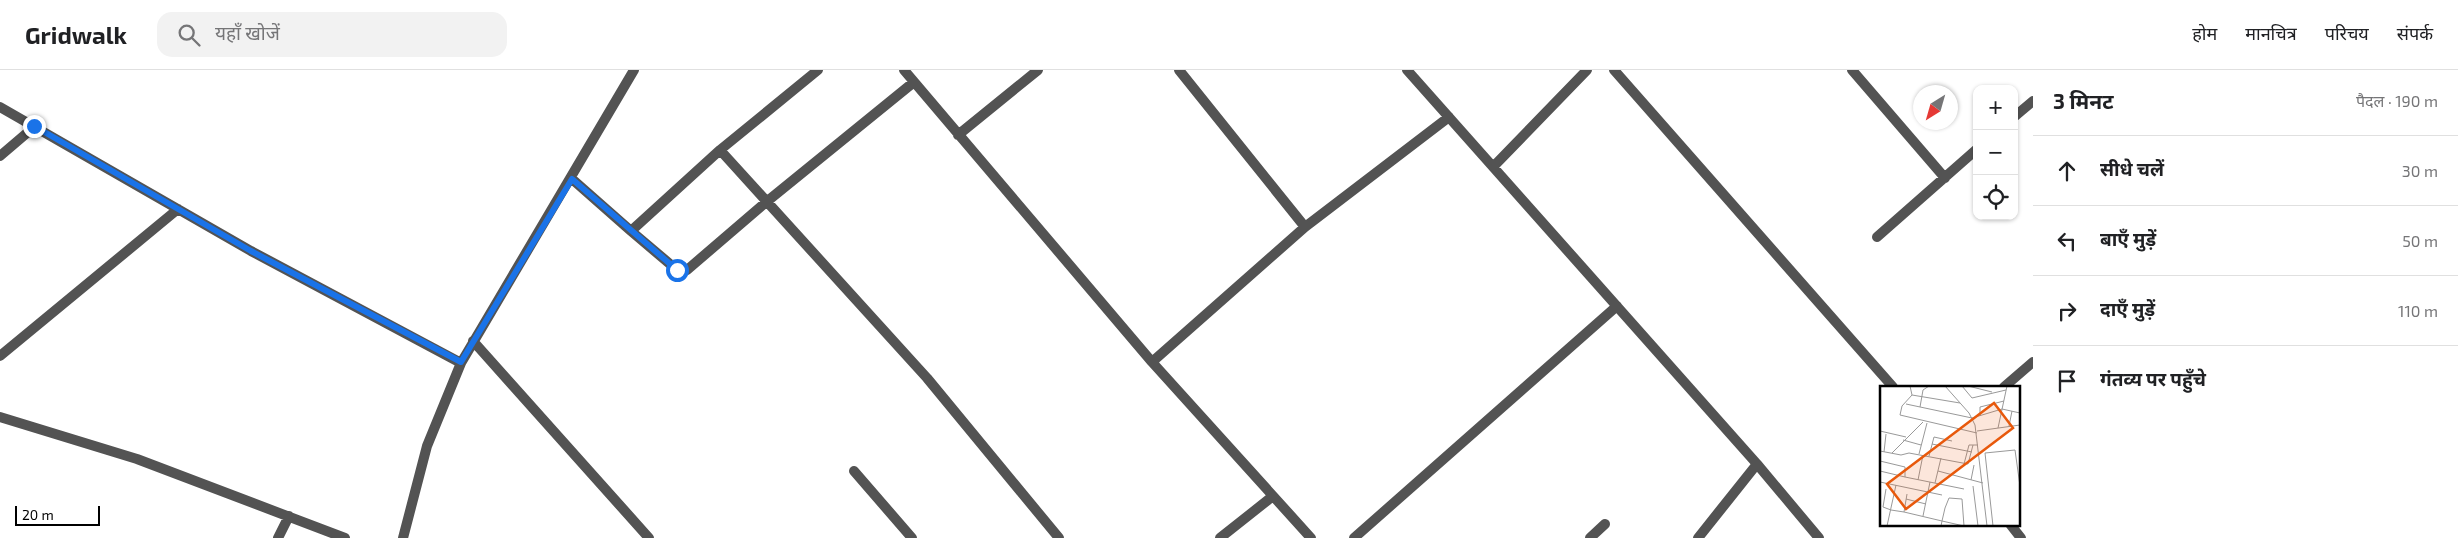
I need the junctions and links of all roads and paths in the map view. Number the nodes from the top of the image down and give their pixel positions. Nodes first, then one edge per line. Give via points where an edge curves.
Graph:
1 (634, 70) edge
2 (818, 70) edge
3 (904, 70) edge
4 (1038, 70) edge
5 (1179, 70) edge
6 (1407, 70) edge
7 (1587, 70) edge
8 (1614, 70) edge
9 (1852, 70) edge
10 (914, 82) junction
11 (2033, 100) edge
12 (0, 107) edge
13 (2018, 113) edge
14 (1449, 117) junction
15 (34, 126) junction
16 (958, 135) junction
17 (720, 150) junction
18 (1973, 153) edge
19 (0, 156) edge
20 (1493, 167) junction
21 (1944, 178) junction
22 (572, 179) junction
23 (765, 203) junction
24 (178, 209) junction
25 (1305, 227) junction
26 (631, 231) junction
27 (1877, 237) dead end
28 (1617, 306) junction
29 (473, 341) junction
30 (0, 356) edge
31 (461, 362) junction
32 (1152, 362) junction
33 (2033, 362) edge
34 (1893, 386) edge
35 (2005, 386) edge
36 (0, 417) edge
37 (1757, 464) junction
38 (854, 471) dead end
39 (1273, 496) junction
40 (289, 516) junction
41 (1605, 524) dead end
42 (2012, 526) edge
43 (278, 538) edge
44 (345, 538) edge
45 (403, 538) edge
46 (649, 538) edge
47 (912, 538) edge
48 (1059, 538) edge
49 (1220, 538) edge
50 (1311, 538) edge
51 (1354, 538) edge
52 (1590, 538) edge
53 (1698, 538) edge
54 (1819, 538) edge
55 (2022, 538) edge

1 - 22 street
2 - 17 street
3 - 10 street
4 - 16 street
5 - 25 street
6 - 14 street
7 - 20 street
8 - 34 street
9 - 21 street
10 - 16 street
10 - 23 street
11 - 13 street
12 - 15 street
14 - 20 street
14 - 25 street
15 - 19 street
15 - 24 street
16 - 32 street
17 - 23 street
17 - 26 street
18 - 21 street
20 - 28 street
21 - 27 street
22 - 26 street
22 - 29 street
23 - 26 street via 690,268 682,271
23 - 48 street via 927,378
24 - 30 street
24 - 31 street
25 - 32 street
28 - 37 street
28 - 51 street
29 - 31 street
29 - 46 street
31 - 45 street via 427,446
32 - 39 street
33 - 35 street
36 - 40 street via 137,459
37 - 53 street
37 - 54 street
38 - 47 street
39 - 49 street
39 - 50 street
40 - 43 street
40 - 44 street
41 - 52 street
42 - 55 street

